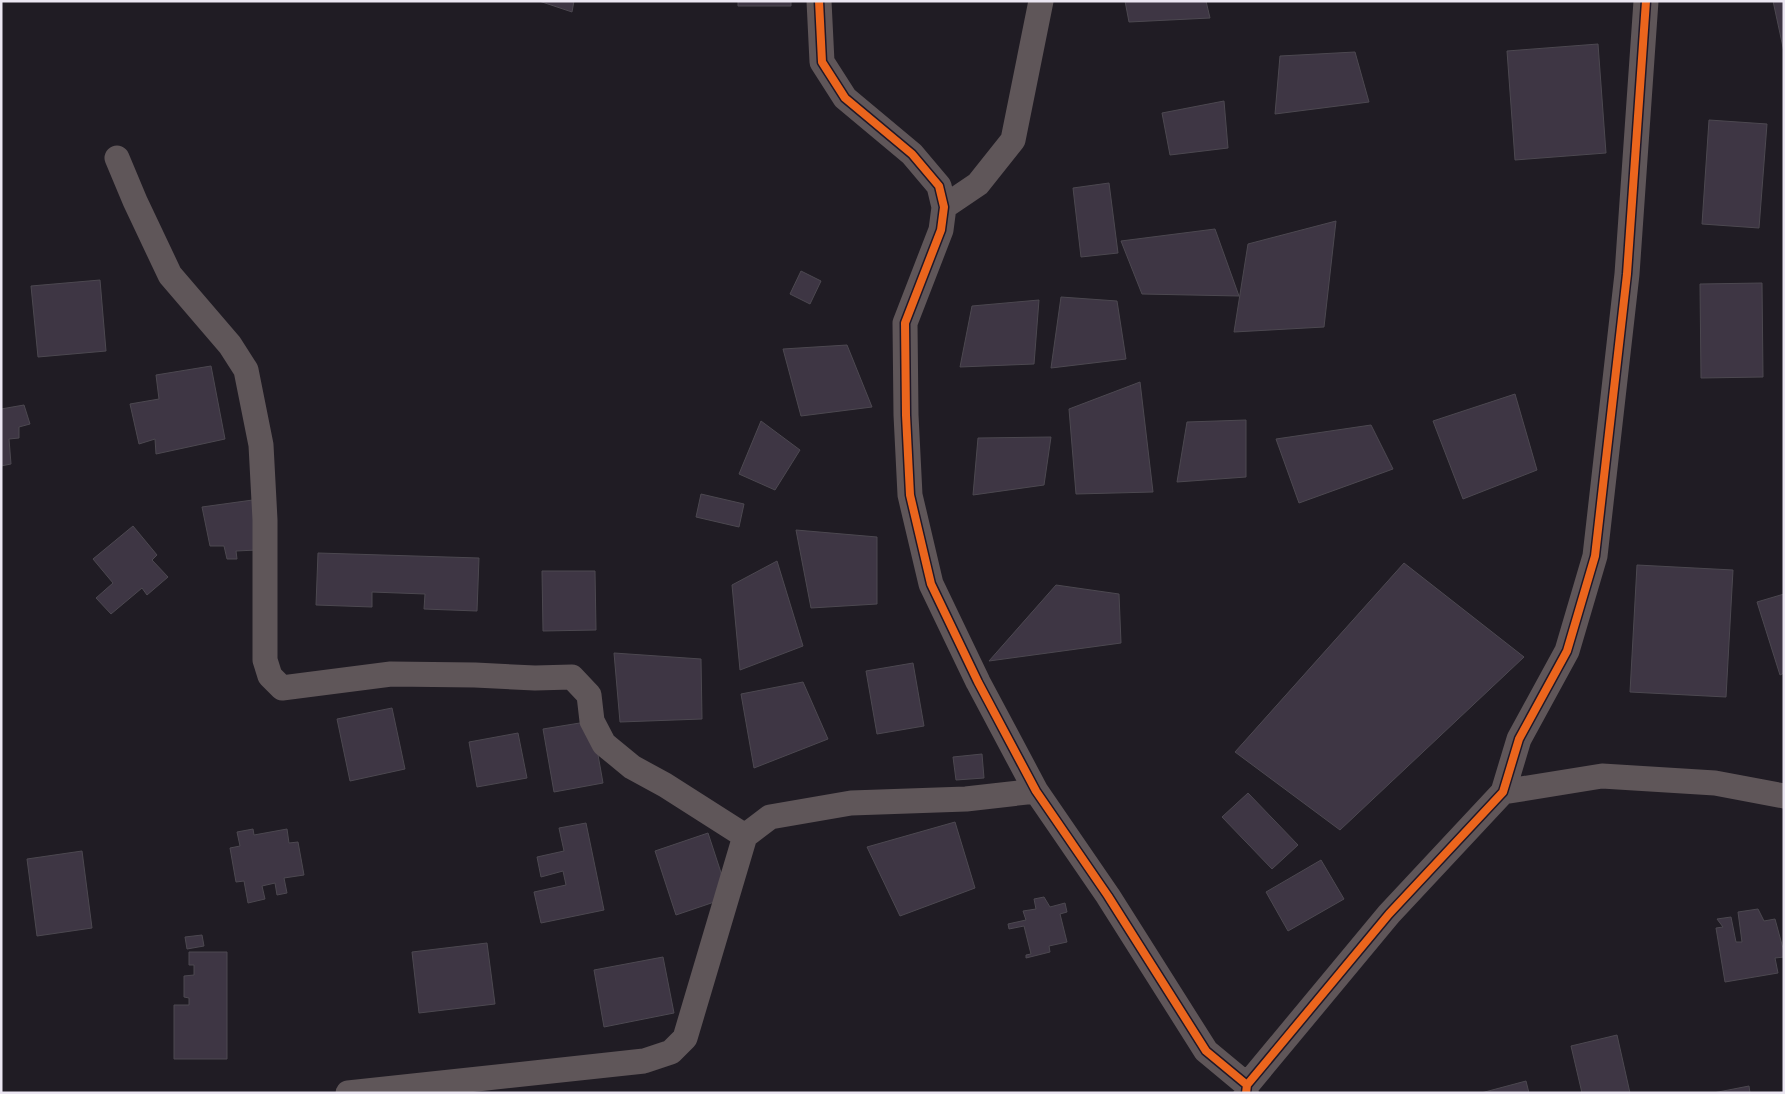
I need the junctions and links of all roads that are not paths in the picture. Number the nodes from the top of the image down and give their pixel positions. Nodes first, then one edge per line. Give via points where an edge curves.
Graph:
1 (819, 1) edge
2 (1041, 1) edge
3 (1646, 1) edge
4 (117, 158) dead end
5 (944, 207) junction
6 (1036, 791) junction
7 (1503, 792) junction
8 (1784, 796) edge
9 (745, 836) junction
10 (1246, 1089) edge
11 (348, 1093) edge

1 - 5 street via 822,62 845,98 912,154 939,186
2 - 5 street via 1013,140 978,184
3 - 7 street via 1627,274 1595,556 1567,651 1519,739
4 - 9 street via 170,275 230,345 246,370 261,445 265,520 265,660 270,676 282,688 391,674 572,678 589,695 592,721 604,744 632,766
5 - 6 street via 941,230 905,323 910,494 931,584
6 - 9 street via 966,799 851,803 770,817
6 - 10 street via 1113,904 1206,1051
7 - 8 street via 1602,776 1715,783
7 - 10 street via 1389,914
9 - 11 street via 685,1038 671,1052 644,1061

